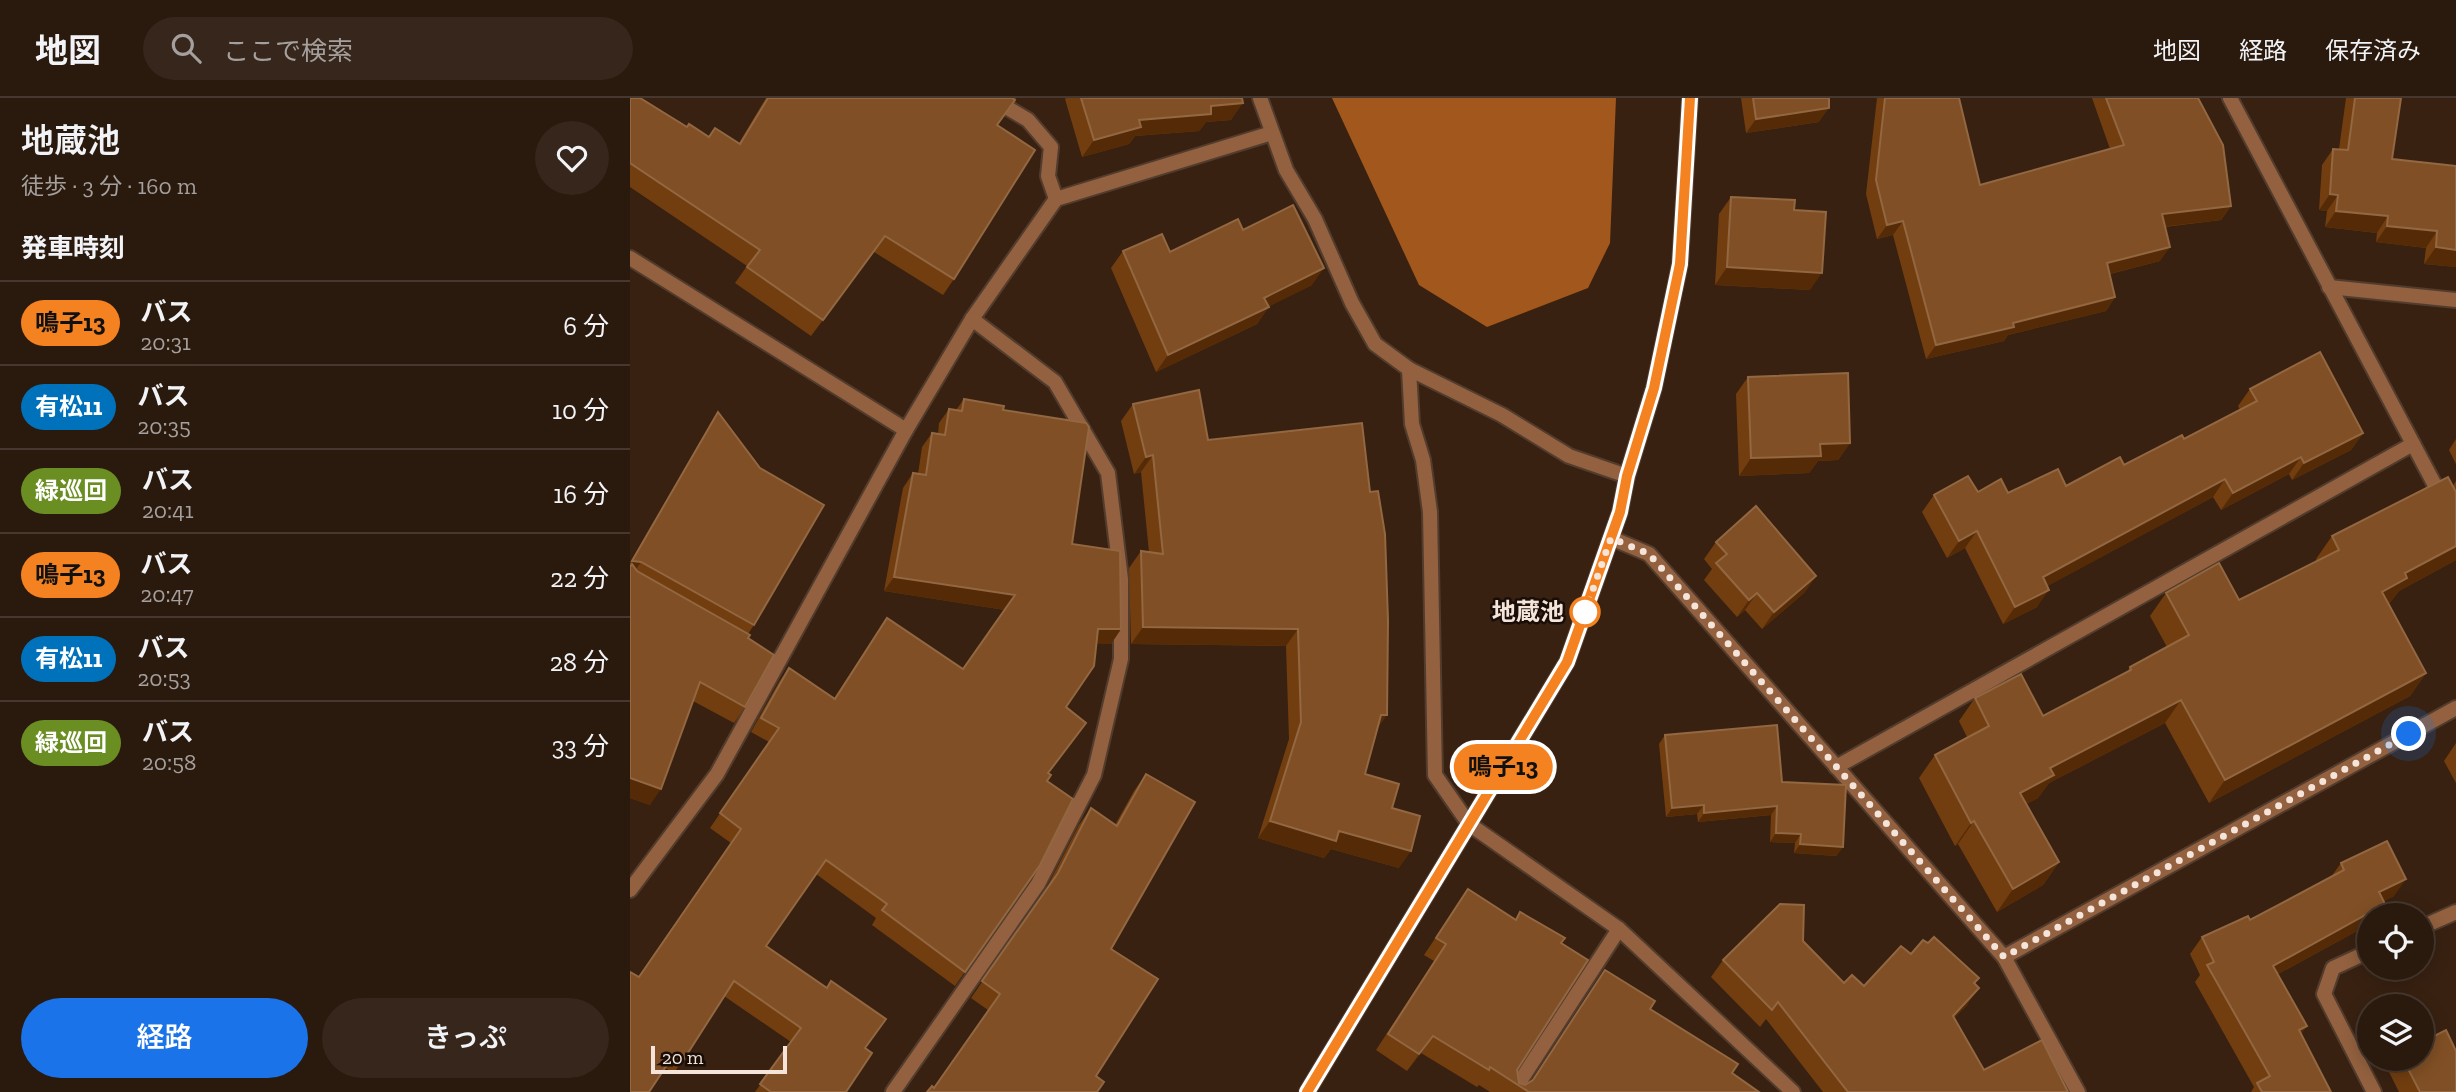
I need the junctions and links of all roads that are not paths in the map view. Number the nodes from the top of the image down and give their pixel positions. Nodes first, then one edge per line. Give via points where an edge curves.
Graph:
1 (991, 98) edge
2 (1260, 98) edge
3 (1690, 98) edge
4 (2230, 98) edge
5 (1272, 134) junction
6 (1056, 199) junction
7 (630, 257) edge
8 (2329, 287) junction
9 (2456, 300) edge
10 (972, 319) junction
11 (1409, 369) junction
12 (906, 430) junction
13 (2413, 444) junction
14 (1627, 476) junction
15 (2456, 525) edge
16 (1611, 538) junction
17 (2456, 708) edge
18 (1836, 767) junction
19 (1469, 824) junction
20 (630, 890) edge
21 (2456, 912) edge
22 (2434, 922) edge
23 (1619, 929) junction
24 (2004, 957) junction
25 (2357, 957) edge
26 (893, 1092) edge
27 (1307, 1092) edge
28 (1513, 1092) edge
29 (1793, 1092) edge
30 (2078, 1092) edge
31 (2374, 1092) edge

1 - 6 street via 1028,120 1051,147 1048,176
2 - 5 street
3 - 14 street via 1680,264 1654,388
4 - 8 street
5 - 6 street
5 - 11 street via 1375,344
6 - 10 street
7 - 12 street
8 - 9 street
8 - 13 street
10 - 12 street
10 - 26 street via 1055,382 1108,473 1121,579 1121,659 1094,775 1044,872
11 - 14 street via 1502,415 1569,456
11 - 19 street via 1412,424 1423,460 1430,512 1435,775
12 - 20 street via 772,658 718,774
13 - 15 street
13 - 18 street
14 - 16 street
16 - 18 street via 1649,554
16 - 19 street via 1567,662
17 - 24 street
18 - 24 street
19 - 23 street
19 - 27 street
21 - 22 street
23 - 28 street
23 - 29 street
24 - 30 street
25 - 31 street via 2333,968 2324,994

